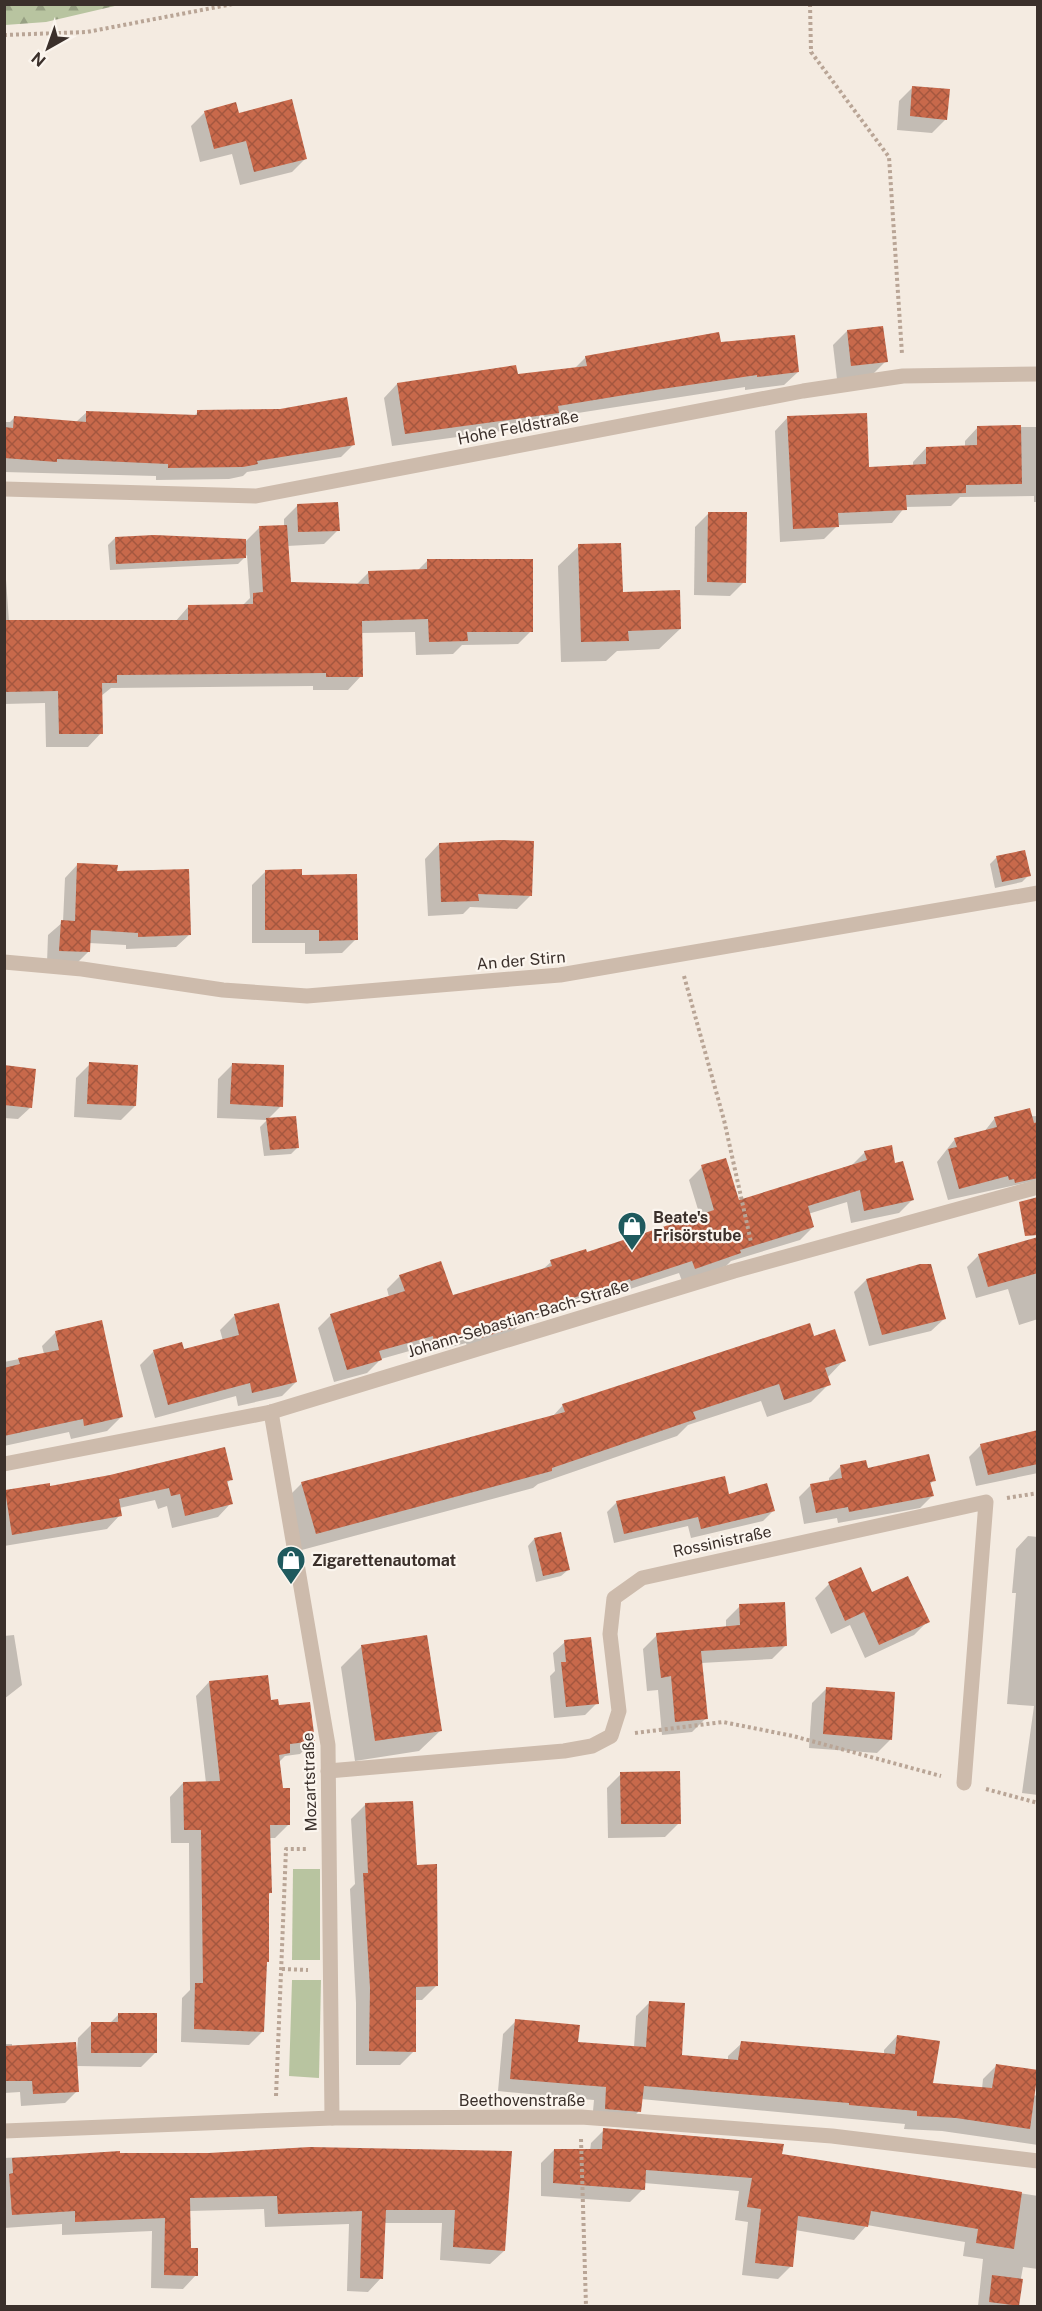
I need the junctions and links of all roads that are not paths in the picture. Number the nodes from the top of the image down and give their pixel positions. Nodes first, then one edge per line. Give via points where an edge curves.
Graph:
1 (1038, 374) edge
2 (4, 489) edge
3 (1038, 893) edge
4 (4, 962) edge
5 (1038, 1187) edge
6 (271, 1412) junction
7 (4, 1464) edge
8 (328, 1772) junction
9 (964, 1783) road end
10 (332, 2118) junction
11 (4, 2131) edge
12 (1038, 2161) edge

1 - 2 street, Hohe Feldstraße via 903,376 256,496
3 - 4 street, An der Stirn via 560,975 307,996 223,990
5 - 6 street, Johann-Sebastian-Bach-Straße via 734,1271
6 - 7 street, Johann-Sebastian-Bach-Straße
6 - 8 street, Mozartstraße via 328,1744
8 - 9 street, Rossinistraße via 592,1746 612,1736 619,1711 610,1634 614,1598 642,1578 986,1502
8 - 10 street, Mozartstraße
10 - 11 street, Beethovenstraße
10 - 12 street, Beethovenstraße via 581,2116 831,2136

